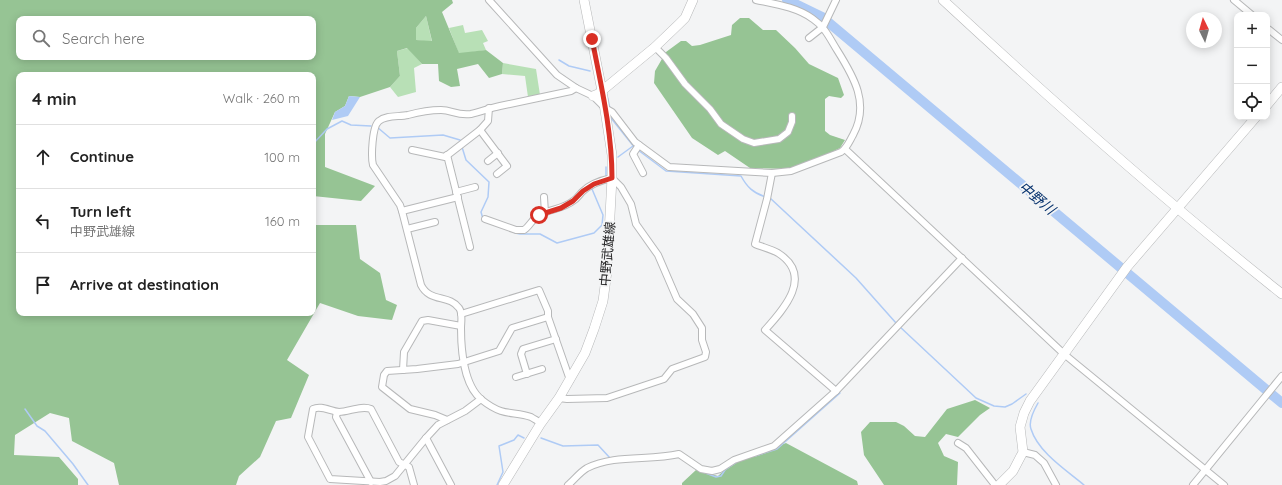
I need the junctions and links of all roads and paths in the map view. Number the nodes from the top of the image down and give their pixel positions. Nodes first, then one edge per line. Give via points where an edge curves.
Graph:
1 (489, 0) edge
2 (584, 0) edge
3 (693, 0) edge
4 (756, 0) edge
5 (836, 0) edge
6 (943, 0) edge
7 (1234, 0) edge
8 (1248, 12) edge
9 (823, 27) junction
10 (1270, 30) edge
11 (809, 38) dead end
12 (1282, 40) edge
13 (655, 47) junction
14 (1282, 87) edge
15 (576, 88) junction
16 (602, 91) junction
17 (593, 96) junction
18 (1270, 101) edge
19 (489, 108) junction
20 (608, 110) junction
21 (792, 116) dead end
22 (1253, 120) edge
23 (480, 130) junction
24 (637, 148) junction
25 (845, 149) junction
26 (412, 150) dead end
27 (498, 153) junction
28 (447, 155) junction
29 (488, 161) dead end
30 (643, 173) dead end
31 (772, 173) junction
32 (497, 174) dead end
33 (612, 178) junction
34 (475, 187) dead end
35 (457, 194) junction
36 (544, 197) dead end
37 (1176, 209) junction
38 (402, 211) junction
39 (545, 213) junction
40 (485, 219) dead end
41 (435, 222) dead end
42 (407, 229) junction
43 (470, 247) dead end
44 (962, 258) junction
45 (1282, 294) edge
46 (461, 314) junction
47 (548, 317) junction
48 (461, 326) junction
49 (556, 338) junction
50 (1064, 354) junction
51 (463, 363) junction
52 (542, 369) dead end
53 (403, 370) junction
54 (527, 374) junction
55 (1282, 376) edge
56 (516, 377) dead end
57 (570, 380) junction
58 (836, 391) junction
59 (559, 398) junction
60 (481, 399) junction
61 (337, 412) junction
62 (447, 420) junction
63 (541, 423) junction
64 (426, 438) junction
65 (958, 443) dead end
66 (1023, 452) junction
67 (404, 464) junction
68 (1205, 469) junction
69 (371, 482) junction
70 (414, 485) edge
71 (450, 485) edge
72 (503, 485) edge
73 (568, 485) edge
74 (995, 485) edge
75 (999, 485) edge
76 (1056, 485) edge
77 (1193, 485) edge
78 (1224, 485) edge

1 - 15 street via 552,69
2 - 16 street, 中野武雄線
3 - 13 street via 684,18
4 - 9 street via 798,10
5 - 9 street
6 - 37 street
7 - 8 street
9 - 11 street
9 - 25 street via 849,69 858,93 861,112 857,128
10 - 12 street
13 - 16 street
13 - 21 street via 721,124 743,139 754,143 779,139 788,132
14 - 18 street
15 - 17 street
15 - 19 street
16 - 17 street
16 - 20 street, 中野武雄線
17 - 20 street
19 - 23 street via 488,121
19 - 38 street via 470,114 442,110 419,111 384,118 377,122 372,146 373,165 400,204
20 - 24 street via 635,142
20 - 33 street, 中野武雄線
22 - 37 street
23 - 27 street
23 - 28 street
24 - 30 street via 633,154
24 - 31 street via 669,167
25 - 31 street via 791,171
25 - 44 street
26 - 28 street via 445,157
27 - 29 street
27 - 32 street via 507,166
28 - 35 street
31 - 58 street via 755,244 778,253 788,262 794,270 795,287 783,310 765,330
33 - 39 street via 594,184 573,201
33 - 57 street, 中野武雄線 via 603,300 587,348
33 - 59 street via 621,187 631,204 636,224 658,255 676,299 693,314 702,328 705,357 672,370 664,379 607,398
34 - 35 street
35 - 38 street
35 - 43 street
36 - 39 street
37 - 45 street
37 - 50 street via 1127,267
38 - 42 street
39 - 40 street via 533,219 524,230 516,230
41 - 42 street
42 - 46 street via 424,291 452,302
44 - 50 street
44 - 58 street
46 - 47 street via 539,290
46 - 48 street
47 - 49 street
47 - 51 street via 512,328 498,351
48 - 51 street
48 - 53 street via 422,321 404,352
49 - 54 street via 522,349
49 - 57 street
50 - 66 street via 1024,413 1020,427
50 - 68 street
51 - 53 street
51 - 60 street via 468,379
52 - 54 street
53 - 62 street via 387,371 382,387 410,410
54 - 56 street
55 - 68 street
57 - 59 street, 中野武雄線
58 - 73 street via 774,446 734,460 720,469 701,469 676,454 615,460 585,469
59 - 63 street, 中野武雄線
60 - 62 street
60 - 63 street via 500,411 531,417
61 - 67 street via 366,407 371,409 400,462
61 - 69 street via 336,417
61 - 69 street via 317,408 313,410 308,437 330,478
62 - 64 street via 438,425
63 - 72 street, 中野武雄線
64 - 67 street
64 - 71 street
65 - 74 street via 966,448
66 - 75 street via 1013,471
66 - 76 street via 1035,455 1044,463
67 - 69 street via 395,476 386,481
67 - 70 street via 409,467
68 - 77 street
68 - 78 street

